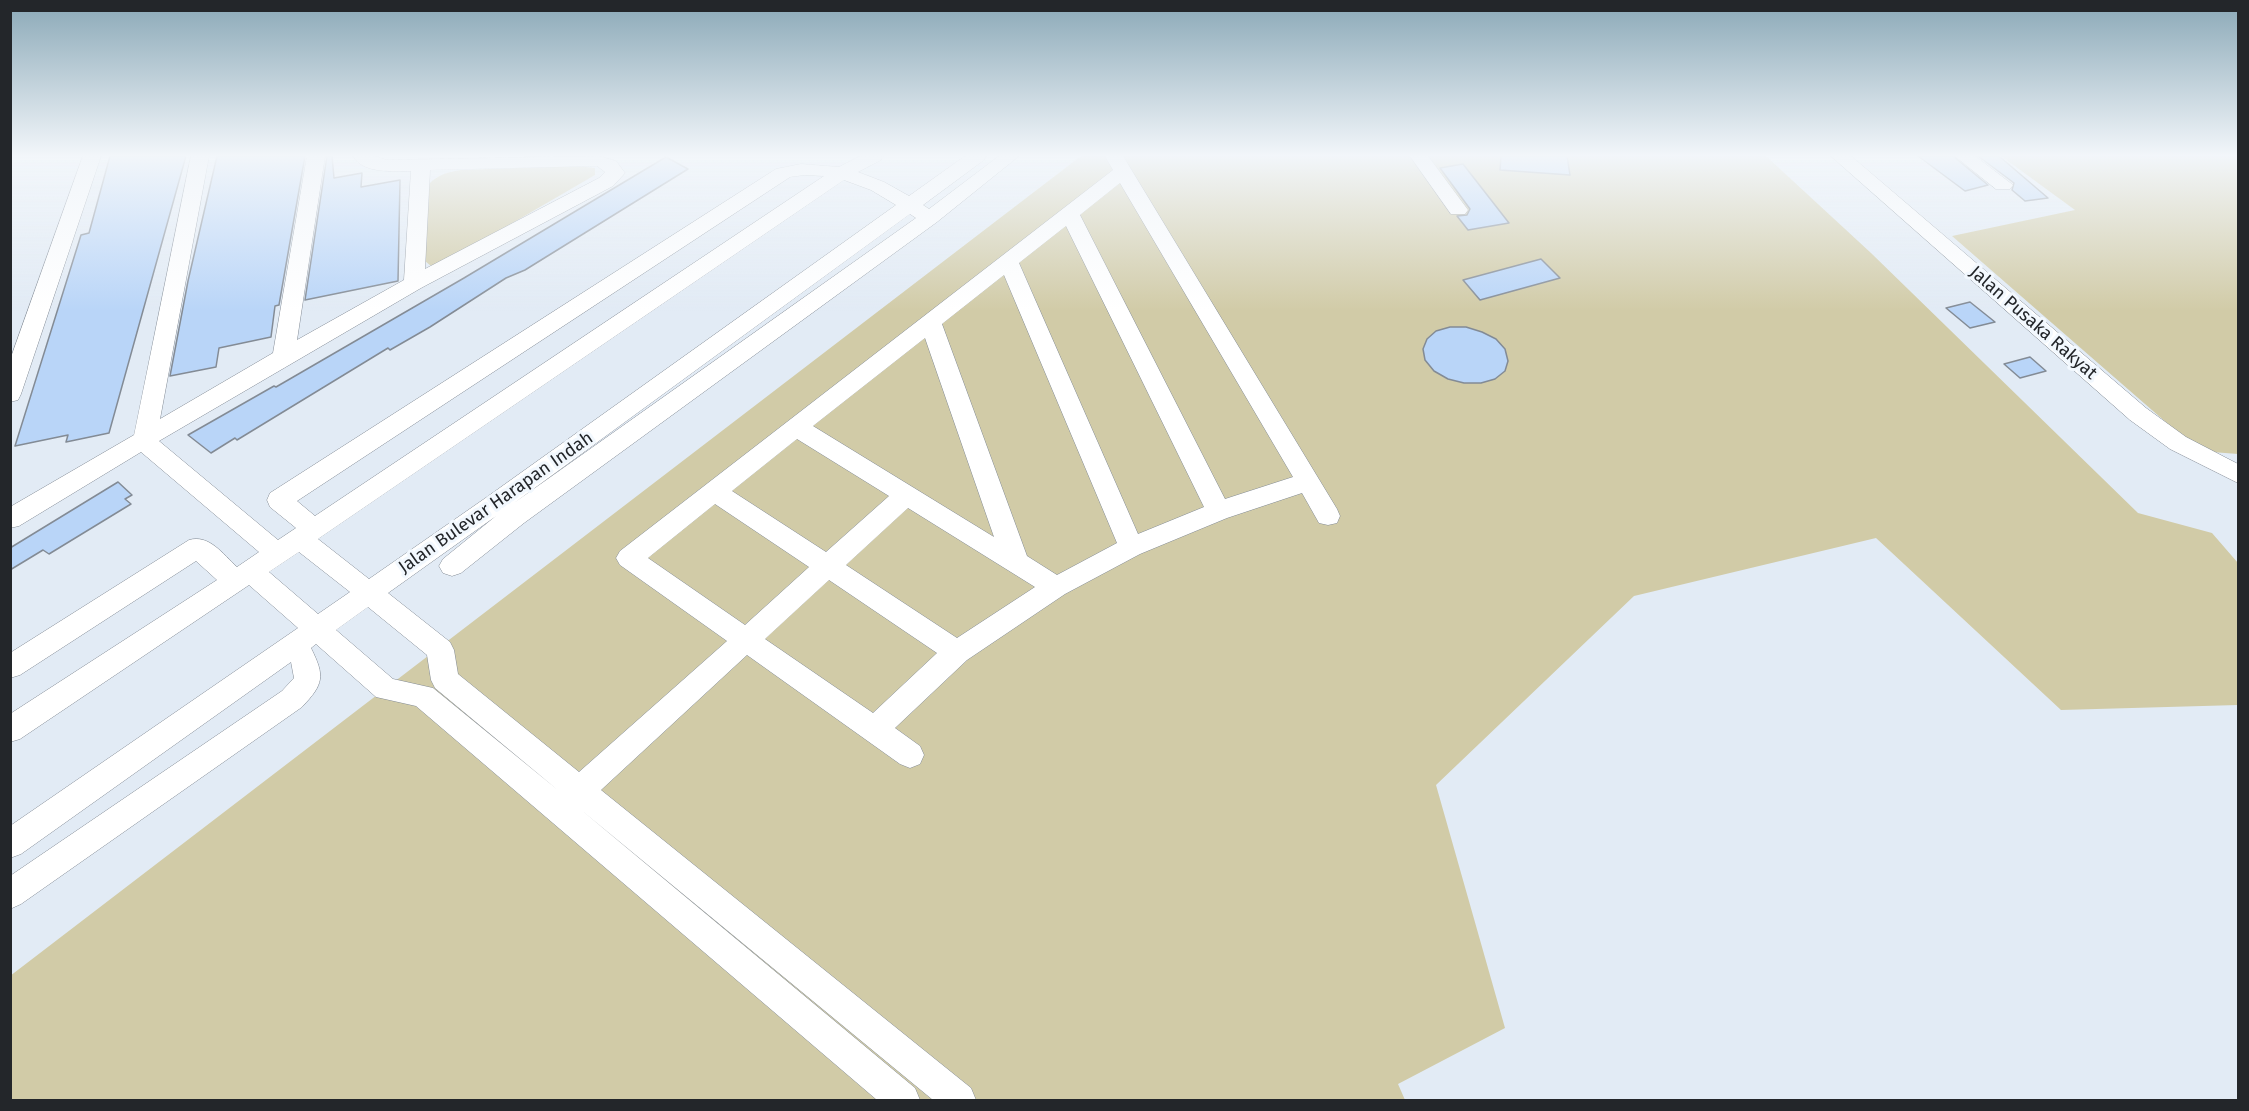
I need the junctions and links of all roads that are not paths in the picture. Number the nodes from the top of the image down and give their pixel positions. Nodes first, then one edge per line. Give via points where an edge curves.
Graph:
1 (74, 208) edge
2 (190, 208) edge
3 (307, 208) edge
4 (418, 208) edge
5 (557, 208) edge
6 (728, 208) edge
7 (790, 208) edge
8 (914, 208) edge
9 (922, 208) edge
10 (924, 208) edge
11 (1074, 208) edge
12 (1145, 208) edge
13 (1899, 208) edge
14 (919, 211) junction
15 (1069, 213) junction
16 (1008, 261) junction
17 (414, 283) junction
18 (930, 322) junction
19 (283, 357) junction
20 (10, 394) edge
21 (796, 427) junction
22 (144, 442) junction
23 (2238, 474) edge
24 (1307, 482) junction
25 (714, 491) junction
26 (906, 495) junction
27 (506, 510) junction
28 (1218, 511) junction
29 (1328, 516) dead end
30 (10, 519) edge
31 (307, 534) junction
32 (1131, 547) junction
33 (277, 554) junction
34 (1016, 562) junction
35 (452, 566) dead end
36 (827, 566) junction
37 (243, 576) junction
38 (1056, 587) junction
39 (369, 593) junction
40 (307, 637) junction
41 (746, 640) junction
42 (957, 652) junction
43 (10, 667) edge
44 (434, 688) junction
45 (10, 730) edge
46 (874, 730) junction
47 (910, 755) dead end
48 (580, 790) junction
49 (558, 810) junction
50 (10, 844) edge
51 (10, 894) edge
52 (903, 1101) edge
53 (959, 1101) edge

1 - 20 street
2 - 22 street
3 - 19 street
4 - 17 street
5 - 17 street
6 - 31 street via 279,500
7 - 31 street
8 - 14 street
9 - 14 street, Jalan Bulevar Harapan Indah
10 - 14 street
11 - 15 street
12 - 24 street
13 - 23 street, Jalan Pusaka Rakyat via 2138,414 2178,443
14 - 27 street, Jalan Bulevar Harapan Indah
15 - 16 street
15 - 28 street
16 - 18 street
16 - 32 street
17 - 19 street
18 - 21 street
18 - 34 street
19 - 22 street
21 - 25 street
21 - 26 street
22 - 30 street
22 - 33 street
24 - 28 street
24 - 29 street
25 - 36 street
25 - 41 street via 629,558
26 - 34 street
26 - 36 street
27 - 35 street
27 - 39 street, Jalan Bulevar Harapan Indah
28 - 32 street
31 - 33 street
31 - 39 street
32 - 38 street
33 - 37 street
34 - 38 street
36 - 41 street
36 - 42 street
37 - 40 street
37 - 43 street via 198,547
37 - 45 street
38 - 42 street
39 - 40 street, Jalan Bulevar Harapan Indah
39 - 44 street via 440,650
40 - 44 street via 386,689
40 - 50 street, Jalan Bulevar Harapan Indah
40 - 51 street via 310,675 292,699
41 - 46 street
41 - 48 street
42 - 46 street
44 - 48 street
44 - 49 street
46 - 47 street
48 - 49 street
48 - 53 street
49 - 52 street

